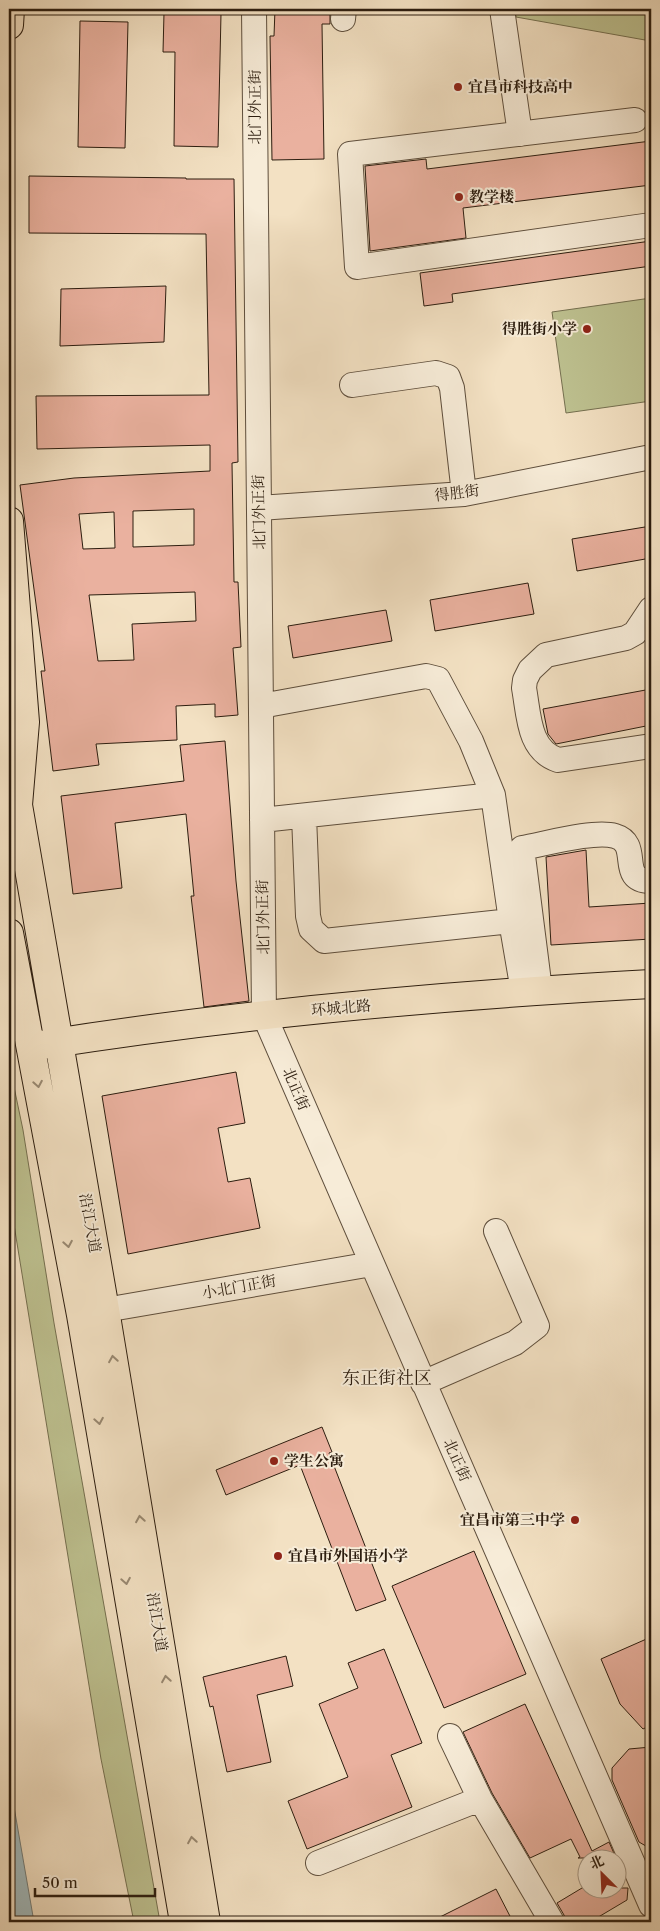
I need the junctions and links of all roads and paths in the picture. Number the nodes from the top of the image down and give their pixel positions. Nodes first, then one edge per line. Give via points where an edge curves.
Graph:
1 (10, 9) edge
2 (254, 9) edge
3 (502, 9) edge
4 (9, 25) edge
5 (635, 120) dead end
6 (520, 134) junction
7 (651, 225) edge
8 (352, 385) dead end
9 (651, 457) edge
10 (464, 494) junction
11 (259, 508) junction
12 (9, 521) edge
13 (651, 609) edge
14 (261, 706) junction
15 (9, 720) edge
16 (651, 746) edge
17 (493, 795) junction
18 (18, 805) junction
19 (304, 816) junction
20 (262, 820) junction
21 (651, 881) edge
22 (511, 921) junction
23 (9, 933) edge
24 (651, 984) edge
25 (532, 991) junction
26 (264, 1015) junction
27 (58, 1042) junction
28 (32, 1047) junction
29 (496, 1231) dead end
30 (372, 1264) junction
31 (105, 1310) junction
32 (424, 1383) junction
33 (450, 1736) dead end
34 (480, 1799) junction
35 (318, 1864) dead end
36 (651, 1905) edge
37 (184, 1922) edge
38 (206, 1922) edge
39 (552, 1922) edge

1 - 4 main road
2 - 11 street, 北门外正街
3 - 6 street
5 - 6 street
6 - 7 street via 350,154 357,267
8 - 10 street via 436,373 448,377
9 - 10 street, 得胜街
10 - 11 street, 得胜街
11 - 14 street, 北门外正街
12 - 18 main road, 沿江大道 via 25,722
13 - 16 street via 635,633 626,638 546,655 530,670 524,688 532,735 551,758 558,760
14 - 17 street via 426,676 438,679 471,742
14 - 20 street, 北门外正街
15 - 18 main road
17 - 19 street
17 - 22 street
18 - 27 main road, 沿江大道
19 - 20 street
19 - 22 street via 308,916 311,928 324,941
20 - 26 street, 北门外正街
21 - 25 street via 640,881 633,875 629,847 617,837 602,835 522,848
22 - 25 street
23 - 28 main road, 沿江大道
24 - 25 main road, 环城北路
25 - 26 main road, 环城北路
26 - 27 main road, 环城北路
26 - 30 street, 北正街
27 - 28 main road, 环城北路
27 - 31 main road, 沿江大道
28 -> 37 main road, 沿江大道 via 83,1324
29 - 32 street via 537,1326 515,1342
30 - 31 street, 小北门正街
30 - 32 street, 北正街
38 -> 31 main road, 沿江大道
32 - 36 street, 北正街
33 - 34 street
34 - 35 street
34 - 39 street

